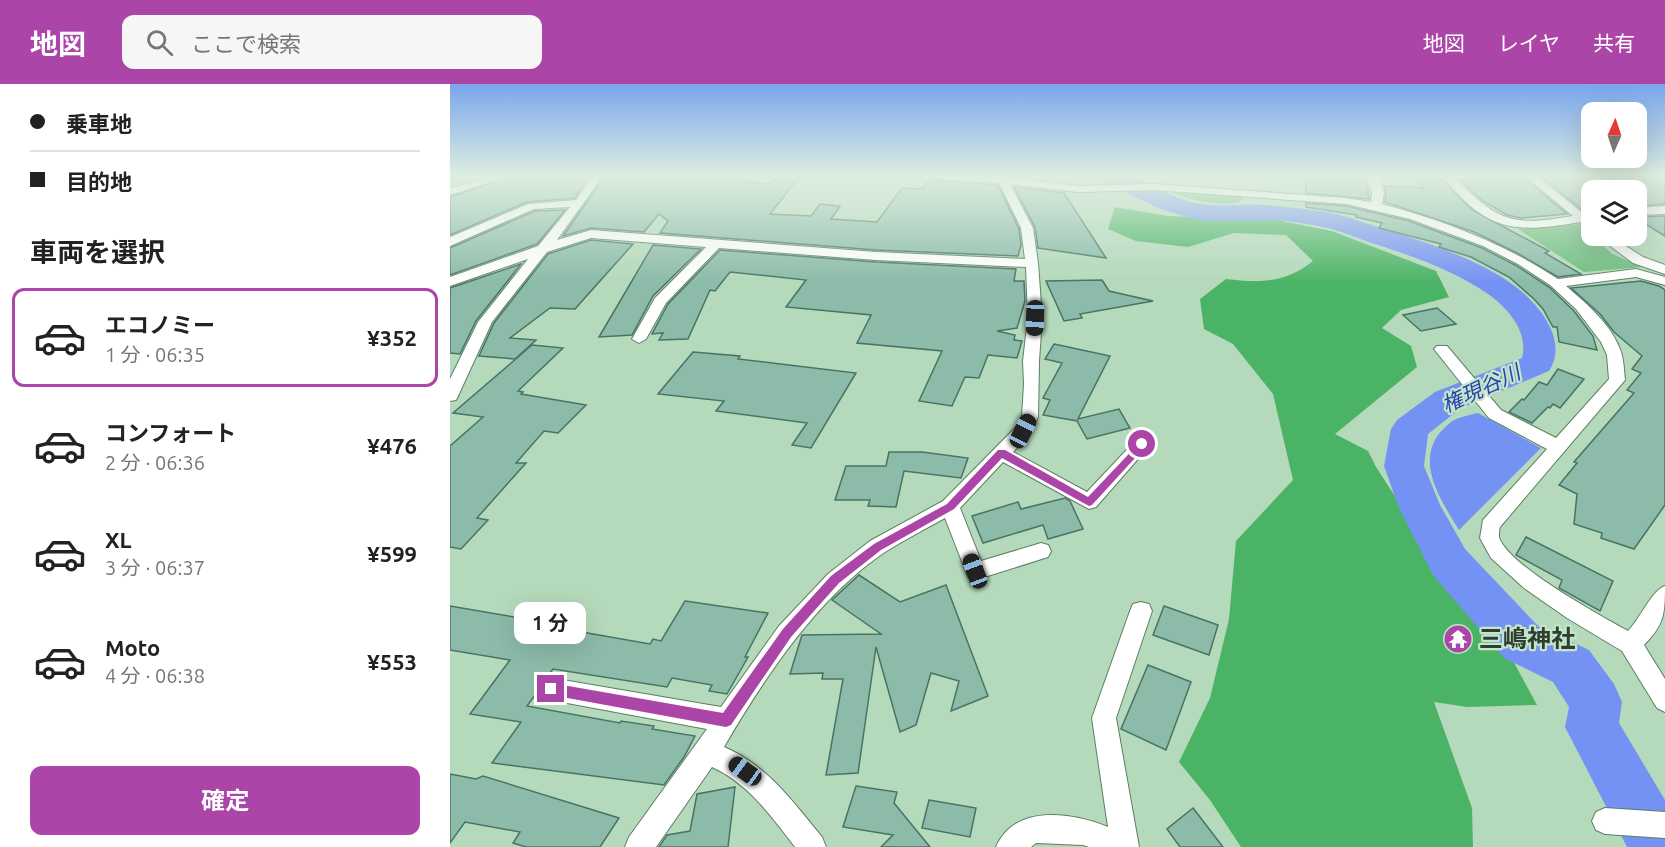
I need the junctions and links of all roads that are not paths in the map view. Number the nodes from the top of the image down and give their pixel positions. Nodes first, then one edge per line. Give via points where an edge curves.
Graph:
1 (519, 212) edge
2 (571, 212) edge
3 (1017, 212) edge
4 (1396, 212) edge
5 (1487, 212) edge
6 (1581, 221) edge
7 (450, 242) edge
8 (715, 245) junction
9 (1618, 246) edge
10 (543, 250) junction
11 (1665, 256) edge
12 (1638, 260) junction
13 (1032, 263) junction
14 (1665, 270) edge
15 (1665, 281) edge
16 (450, 282) edge
17 (1556, 283) junction
18 (639, 339) dead end
19 (1442, 349) dead end
20 (450, 396) edge
21 (1142, 444) dead end
22 (1558, 447) junction
23 (1001, 453) junction
24 (950, 506) junction
25 (1041, 551) dead end
26 (1665, 595) edge
27 (1141, 611) dead end
28 (1630, 644) junction
29 (551, 689) dead end
30 (1665, 700) edge
31 (726, 720) junction
32 (707, 752) junction
33 (1605, 821) dead end
34 (1665, 825) edge
35 (639, 847) edge
36 (812, 847) edge
37 (1010, 847) edge
38 (1124, 847) edge

1 - 7 street
2 - 10 street
3 - 13 street via 1027,228
4 - 17 street via 1471,237
5 - 6 street via 1516,225
8 - 10 street via 591,234
8 - 13 street
8 - 18 street via 660,301
9 - 12 street
10 - 16 street
10 - 20 street via 485,322
11 - 12 street
12 - 14 street
13 - 23 street via 1035,318 1030,417 1023,431
15 - 17 street via 1636,273
17 - 22 street via 1592,315 1612,348 1617,380
19 - 22 street via 1495,414
21 - 23 street via 1089,502
22 - 28 street via 1490,525 1490,539 1506,561 1562,604
23 - 24 street
24 - 25 street via 975,571
24 - 31 street via 878,547 835,580 787,633
26 - 28 street via 1646,628
27 - 38 street via 1104,718
28 - 30 street
29 - 31 street
31 - 32 street
32 - 35 street
32 - 36 street via 731,761 759,781
33 - 34 street
37 - 38 street via 1031,829 1042,829 1083,831

